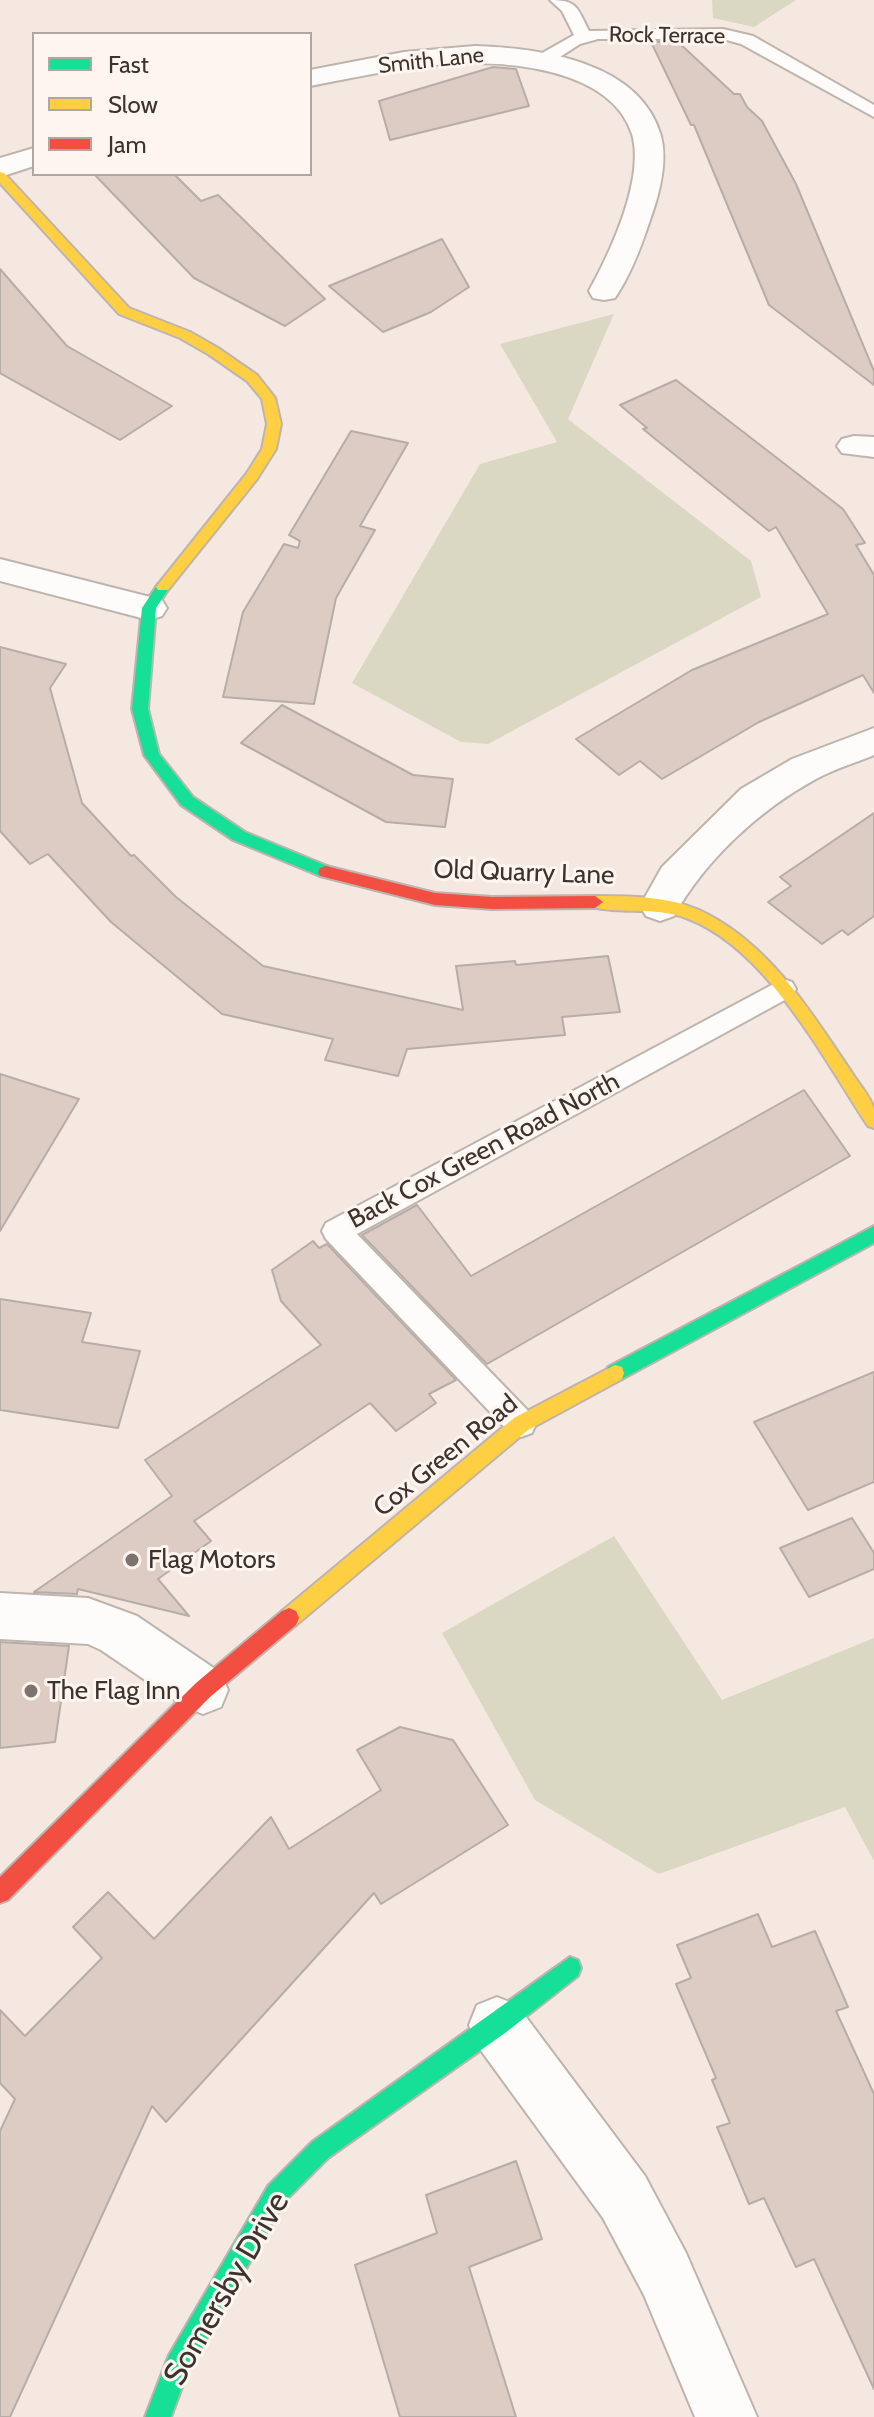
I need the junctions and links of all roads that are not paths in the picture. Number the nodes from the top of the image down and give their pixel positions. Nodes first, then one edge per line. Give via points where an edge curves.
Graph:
1 (559, 0) edge
2 (584, 38) junction
3 (543, 60) junction
4 (312, 78) edge
5 (874, 112) edge
6 (32, 158) edge
7 (0, 168) edge
8 (0, 176) edge
9 (571, 283) dead end
10 (0, 570) edge
11 (149, 608) junction
12 (874, 741) edge
13 (660, 906) junction
14 (783, 989) junction
15 (874, 1121) edge
16 (874, 1234) edge
17 (521, 1424) junction
18 (0, 1616) edge
19 (203, 1690) junction
20 (0, 1892) edge
21 (570, 1968) dead end
22 (497, 2025) junction
23 (158, 2417) edge
24 (726, 2417) edge

1 - 2 lane
2 - 3 lane, Rock Terrace
2 - 5 lane, Rock Terrace via 723,34 747,40
3 - 4 street, Smith Lane via 453,55
3 - 9 street, Smith Lane via 599,81 638,116 647,137 643,189 609,293
6 - 7 street
8 - 11 street, Old Quarry Lane via 124,311 213,351 252,378 268,398 274,424 269,449
10 - 11 street
11 - 13 street, Old Quarry Lane via 140,709 152,755 187,801 239,836 301,864 435,899
12 - 13 street via 805,768 754,799 676,877
13 - 14 street, Old Quarry Lane via 700,917 735,937
14 - 15 street, Old Quarry Lane
14 - 17 lane, Back Cox Green Road North via 336,1231
16 - 17 street, Cox Green Road
17 - 19 street, Cox Green Road
18 - 19 street via 88,1621 119,1633
19 - 20 street, Cox Green Road
21 - 22 street, Somersby Drive
22 - 23 street, Somersby Drive via 320,2150 276,2194 178,2364
22 - 24 street via 624,2197 665,2274

